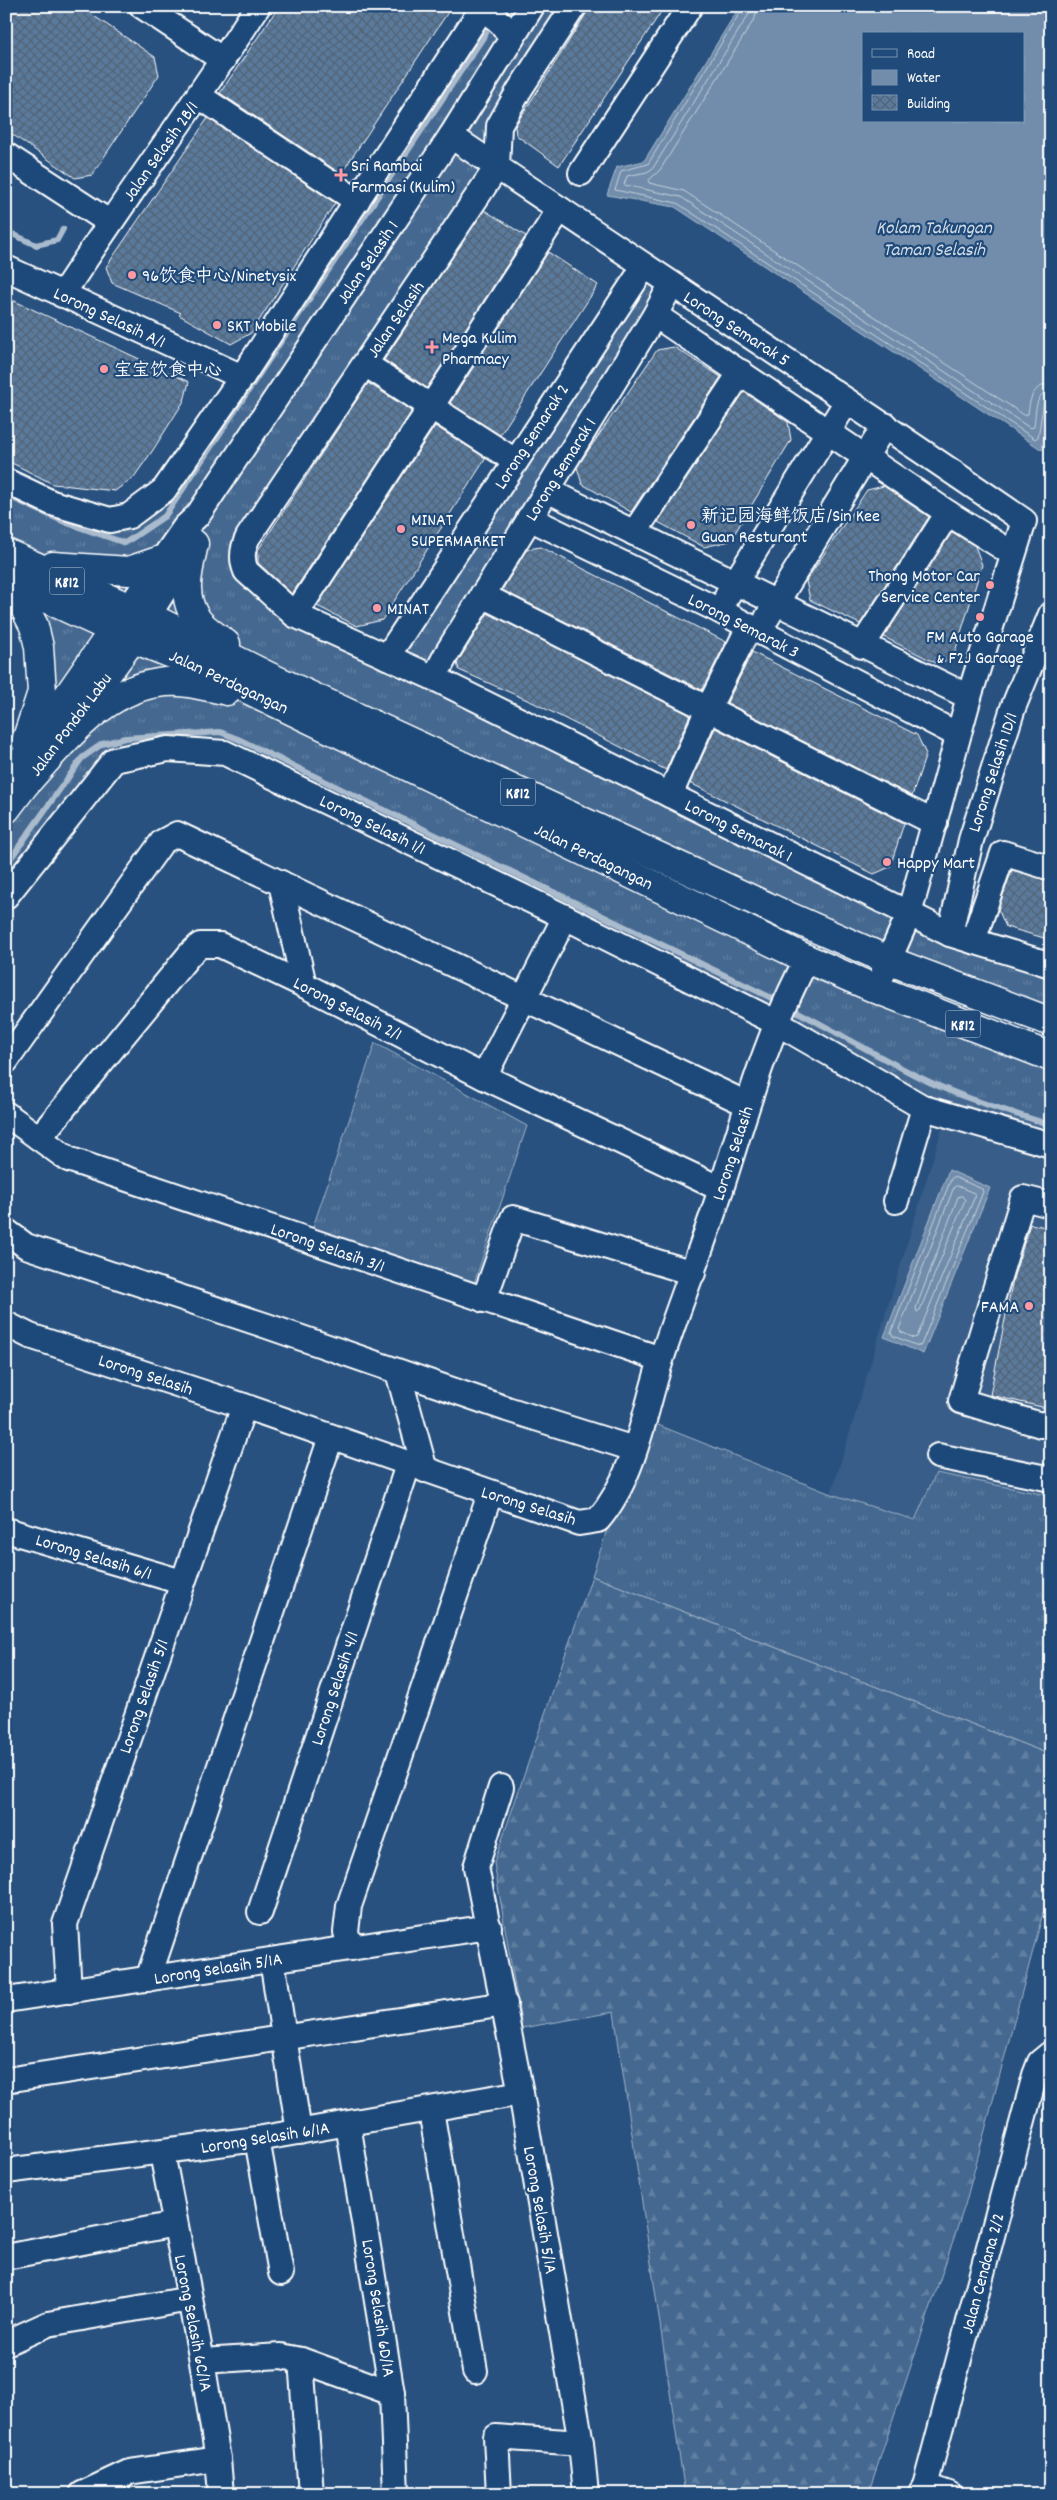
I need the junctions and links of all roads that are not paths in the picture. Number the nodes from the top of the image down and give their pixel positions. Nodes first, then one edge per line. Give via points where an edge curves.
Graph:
1 (142, 6) edge
2 (258, 6) edge
3 (532, 6) edge
4 (574, 6) edge
5 (690, 6) edge
6 (482, 7) edge
7 (512, 38) junction
8 (223, 60) junction
9 (200, 96) junction
10 (451, 136) junction
11 (6, 155) edge
12 (497, 168) junction
13 (581, 173) dead end
14 (357, 201) junction
15 (560, 209) junction
16 (109, 222) junction
17 (644, 267) junction
18 (6, 268) edge
19 (671, 285) junction
20 (62, 295) junction
21 (656, 315) junction
22 (365, 364) junction
23 (741, 372) junction
24 (242, 377) junction
25 (847, 400) junction
26 (433, 408) junction
27 (885, 425) junction
28 (828, 432) junction
29 (865, 457) junction
30 (515, 461) junction
31 (6, 481) edge
32 (547, 490) junction
33 (948, 513) junction
34 (198, 515) junction
35 (529, 518) junction
36 (634, 533) junction
37 (194, 544) junction
38 (1013, 554) junction
39 (164, 559) junction
40 (13, 566) edge
41 (734, 583) junction
42 (6, 590) edge
43 (482, 595) junction
44 (775, 604) junction
45 (718, 610) junction
46 (1051, 614) edge
47 (296, 615) junction
48 (131, 623) junction
49 (754, 630) junction
50 (862, 646) junction
51 (387, 657) junction
52 (1042, 661) edge
53 (260, 672) junction
54 (434, 678) junction
55 (969, 697) junction
56 (274, 703) junction
57 (708, 709) junction
58 (958, 735) junction
59 (15, 782) edge
60 (670, 795) junction
61 (6, 809) edge
62 (934, 823) junction
63 (1051, 868) edge
64 (281, 883) junction
65 (6, 896) edge
66 (909, 914) junction
67 (565, 917) junction
68 (950, 934) junction
69 (973, 941) junction
70 (890, 961) junction
71 (1051, 965) edge
72 (800, 970) junction
73 (304, 985) junction
74 (876, 989) junction
75 (523, 1000) junction
76 (777, 1022) junction
77 (1051, 1022) edge
78 (1051, 1057) edge
79 (6, 1062) edge
80 (484, 1077) junction
81 (747, 1104) junction
82 (924, 1108) junction
83 (6, 1114) edge
84 (40, 1138) junction
85 (1051, 1145) edge
86 (721, 1189) junction
87 (896, 1201) dead end
88 (1051, 1205) edge
89 (6, 1232) edge
90 (693, 1273) junction
91 (484, 1300) junction
92 (6, 1324) edge
93 (661, 1359) junction
94 (398, 1372) junction
95 (244, 1406) junction
96 (1051, 1422) edge
97 (331, 1437) junction
98 (634, 1449) junction
99 (938, 1456) dead end
100 (416, 1467) junction
101 (1051, 1479) edge
102 (490, 1494) junction
103 (6, 1530) edge
104 (182, 1582) junction
105 (501, 1787) dead end
106 (260, 1912) dead end
107 (489, 1927) junction
108 (351, 1948) junction
109 (272, 1960) junction
110 (148, 1979) junction
111 (69, 1991) junction
112 (6, 2000) edge
113 (505, 2004) junction
114 (284, 2038) junction
115 (1049, 2054) edge
116 (6, 2080) edge
117 (522, 2093) junction
118 (431, 2110) junction
119 (348, 2124) junction
120 (299, 2132) junction
121 (257, 2139) junction
122 (162, 2153) junction
123 (6, 2171) edge
124 (175, 2224) junction
125 (6, 2257) edge
126 (280, 2273) dead end
127 (190, 2299) junction
128 (6, 2343) edge
129 (301, 2360) junction
130 (202, 2361) junction
131 (475, 2371) dead end
132 (392, 2393) junction
133 (581, 2443) junction
134 (218, 2459) junction
135 (923, 2490) edge
136 (82, 2494) edge
137 (221, 2494) edge
138 (311, 2494) edge
139 (396, 2494) edge
140 (499, 2494) edge
141 (586, 2494) edge
142 (949, 2494) edge

1 - 8 street
2 - 8 street, Jalan Selasih 2B/1
3 - 7 street, Jalan Selasih 1
4 - 12 street via 499,126
5 - 13 street
6 - 7 street
6 - 14 street
7 - 10 street, Jalan Selasih 1
8 - 9 street, Jalan Selasih 2B/1
9 - 14 street
9 - 16 street, Jalan Selasih 2B/1
10 - 12 street, Lorong Semarak 5
10 - 34 street, Jalan Selasih 1
11 - 16 street
12 - 15 street, Lorong Semarak 5
12 - 22 street, Jalan Selasih
14 - 24 street
15 - 17 street, Lorong Semarak 5
15 - 26 street
16 - 20 street, Jalan Selasih 2B/1
17 - 19 street, Lorong Semarak 5
17 - 30 street, Lorong Semarak 2
18 - 20 street, Lorong Selasih A/1
19 - 21 street, Lorong Semarak 1
19 - 25 street, Lorong Semarak 5
20 - 24 street, Lorong Selasih A/1
21 - 23 street
21 - 32 street, Lorong Semarak 1
22 - 26 street
22 - 47 street, Jalan Selasih via 243,547 242,563 251,578
23 - 28 street
23 - 36 street
24 - 31 street via 164,490 129,516 110,520 52,502
25 - 27 street, Lorong Semarak 5
25 - 28 street
26 - 30 street
26 - 47 street
27 - 29 street
27 - 38 street, Lorong Semarak 5 via 1024,521
28 - 29 street
28 - 41 street
29 - 33 street
29 - 44 street
30 - 51 street, Lorong Semarak 2
32 - 35 street, Lorong Semarak 1
32 - 36 street
33 - 38 street
33 - 50 street
34 - 37 street, Jalan Selasih 1
34 - 39 street, Jalan Selasih 1 via 185,527
35 - 43 street, Lorong Semarak 1
35 - 45 street, Lorong Semarak 3
36 - 41 street
37 - 48 street, Jalan Selasih 1
37 - 53 main road via 185,581 189,603 198,621
38 - 55 street
39 - 40 main road via 129,571
39 - 48 street, Jalan Selasih 1
40 - 48 main road, Jalan Perdagangan / K812
41 - 44 street
41 - 45 street
42 - 59 main road via 23,605 34,626 42,669 42,692
43 - 54 street, Lorong Semarak 1
43 - 57 street
44 - 49 street
44 - 50 street
45 - 49 street, Lorong Semarak 3
46 - 52 street, Lorong Selasih 1D/1
47 - 51 street, Lorong Semarak 1
48 - 53 main road, Jalan Perdagangan / K812
48 - 56 main road, Jalan Perdagangan / K812 via 187,660
48 - 59 main road, Jalan Pondok Labu
49 - 57 street
49 - 58 street, Lorong Semarak 3
50 - 55 street
51 - 54 street, Lorong Semarak 1
52 - 68 street, Lorong Selasih 1D/1 via 1012,708 971,840
53 - 70 main road, Jalan Perdagangan / K812
54 - 60 street, Lorong Semarak 1
55 - 58 street
56 - 59 main road via 183,682 159,682 131,689 93,714
56 - 72 main road, Jalan Perdagangan / K812
57 - 60 street
57 - 62 street
58 - 62 street
59 - 61 main road, Jalan Pondok Labu
60 - 66 street, Lorong Semarak 1
62 - 66 street
63 - 69 street via 1003,853
64 - 73 street
64 - 75 street
64 - 79 street via 176,834 162,842
65 - 67 street, Lorong Selasih 1/1 via 114,760 168,749 225,753
66 - 68 street, Lorong Semarak 1
66 - 70 street
67 - 75 street
67 - 76 street, Lorong Selasih 1/1
68 - 69 street, Lorong Semarak 1
69 - 71 street, Lorong Semarak 1
70 - 74 street
70 - 77 main road, Jalan Perdagangan / K812
72 - 74 main road, Jalan Perdagangan / K812
72 - 76 street, Lorong Selasih
73 - 80 street, Lorong Selasih 2/1
73 - 84 street, Lorong Selasih 2/1 via 220,945 200,945
74 - 78 main road, Jalan Perdagangan / K812
75 - 80 street
75 - 81 street
76 - 81 street, Lorong Selasih
76 - 82 street, Lorong Selasih 1/1
80 - 86 street, Lorong Selasih 2/1
81 - 86 street, Lorong Selasih
82 - 85 street, Lorong Selasih 1/1
82 - 87 street
83 - 84 street, Lorong Selasih 3/1
84 - 91 street, Lorong Selasih 3/1 via 68,1159
86 - 90 street, Lorong Selasih
88 - 96 street via 1023,1198 961,1401 1041,1425
89 - 94 street via 26,1246
90 - 91 street via 513,1218
90 - 93 street, Lorong Selasih
91 - 93 street, Lorong Selasih 3/1
92 - 95 street, Lorong Selasih via 30,1336
93 - 98 street, Lorong Selasih
94 - 98 street
94 - 100 street
95 - 97 street, Lorong Selasih
95 - 104 street, Lorong Selasih 5/1
97 - 100 street, Lorong Selasih
97 - 110 street
98 - 102 street, Lorong Selasih via 615,1498 598,1520 579,1523
99 - 101 street
100 - 102 street, Lorong Selasih
100 - 106 street, Lorong Selasih 4/1
102 - 108 street via 349,1906 346,1932
103 - 104 street, Lorong Selasih 6/1
104 - 111 street, Lorong Selasih 5/1 via 65,1924
105 - 107 street, Lorong Selasih 5/1A via 476,1867
107 - 108 street, Lorong Selasih 5/1A
107 - 113 street, Lorong Selasih 5/1A
108 - 109 street, Lorong Selasih 5/1A
109 - 110 street, Lorong Selasih 5/1A
109 - 114 street
110 - 111 street, Lorong Selasih 5/1A
111 - 112 street, Lorong Selasih 5/1A
113 - 114 street
113 - 117 street, Lorong Selasih 5/1A
114 - 116 street
114 - 120 street
115 - 135 street, Jalan Cendana 2/2 via 1040,2062 1035,2075
117 - 118 street, Lorong Selasih 6/1A
117 - 133 street, Lorong Selasih 5/1A
118 - 119 street, Lorong Selasih 6/1A
118 - 131 street
119 - 120 street, Lorong Selasih 6/1A
119 - 132 street, Lorong Selasih 6D/1A
120 - 121 street, Lorong Selasih 6/1A
121 - 122 street, Lorong Selasih 6/1A
121 - 126 street
122 - 123 street, Lorong Selasih 6/1A
122 - 124 street, Lorong Selasih 6C/1A
124 - 125 street
124 - 127 street, Lorong Selasih 6C/1A
127 - 128 street via 48,2324
127 - 130 street, Lorong Selasih 6C/1A
129 - 130 street via 281,2356
129 - 132 street
129 - 138 street
130 - 134 street, Lorong Selasih 6C/1A
132 - 139 street, Lorong Selasih 6D/1A
133 - 140 street via 496,2437
133 - 141 street, Lorong Selasih 5/1A
134 - 136 street via 129,2472
134 - 137 street, Lorong Selasih 6C/1A
135 - 142 street

